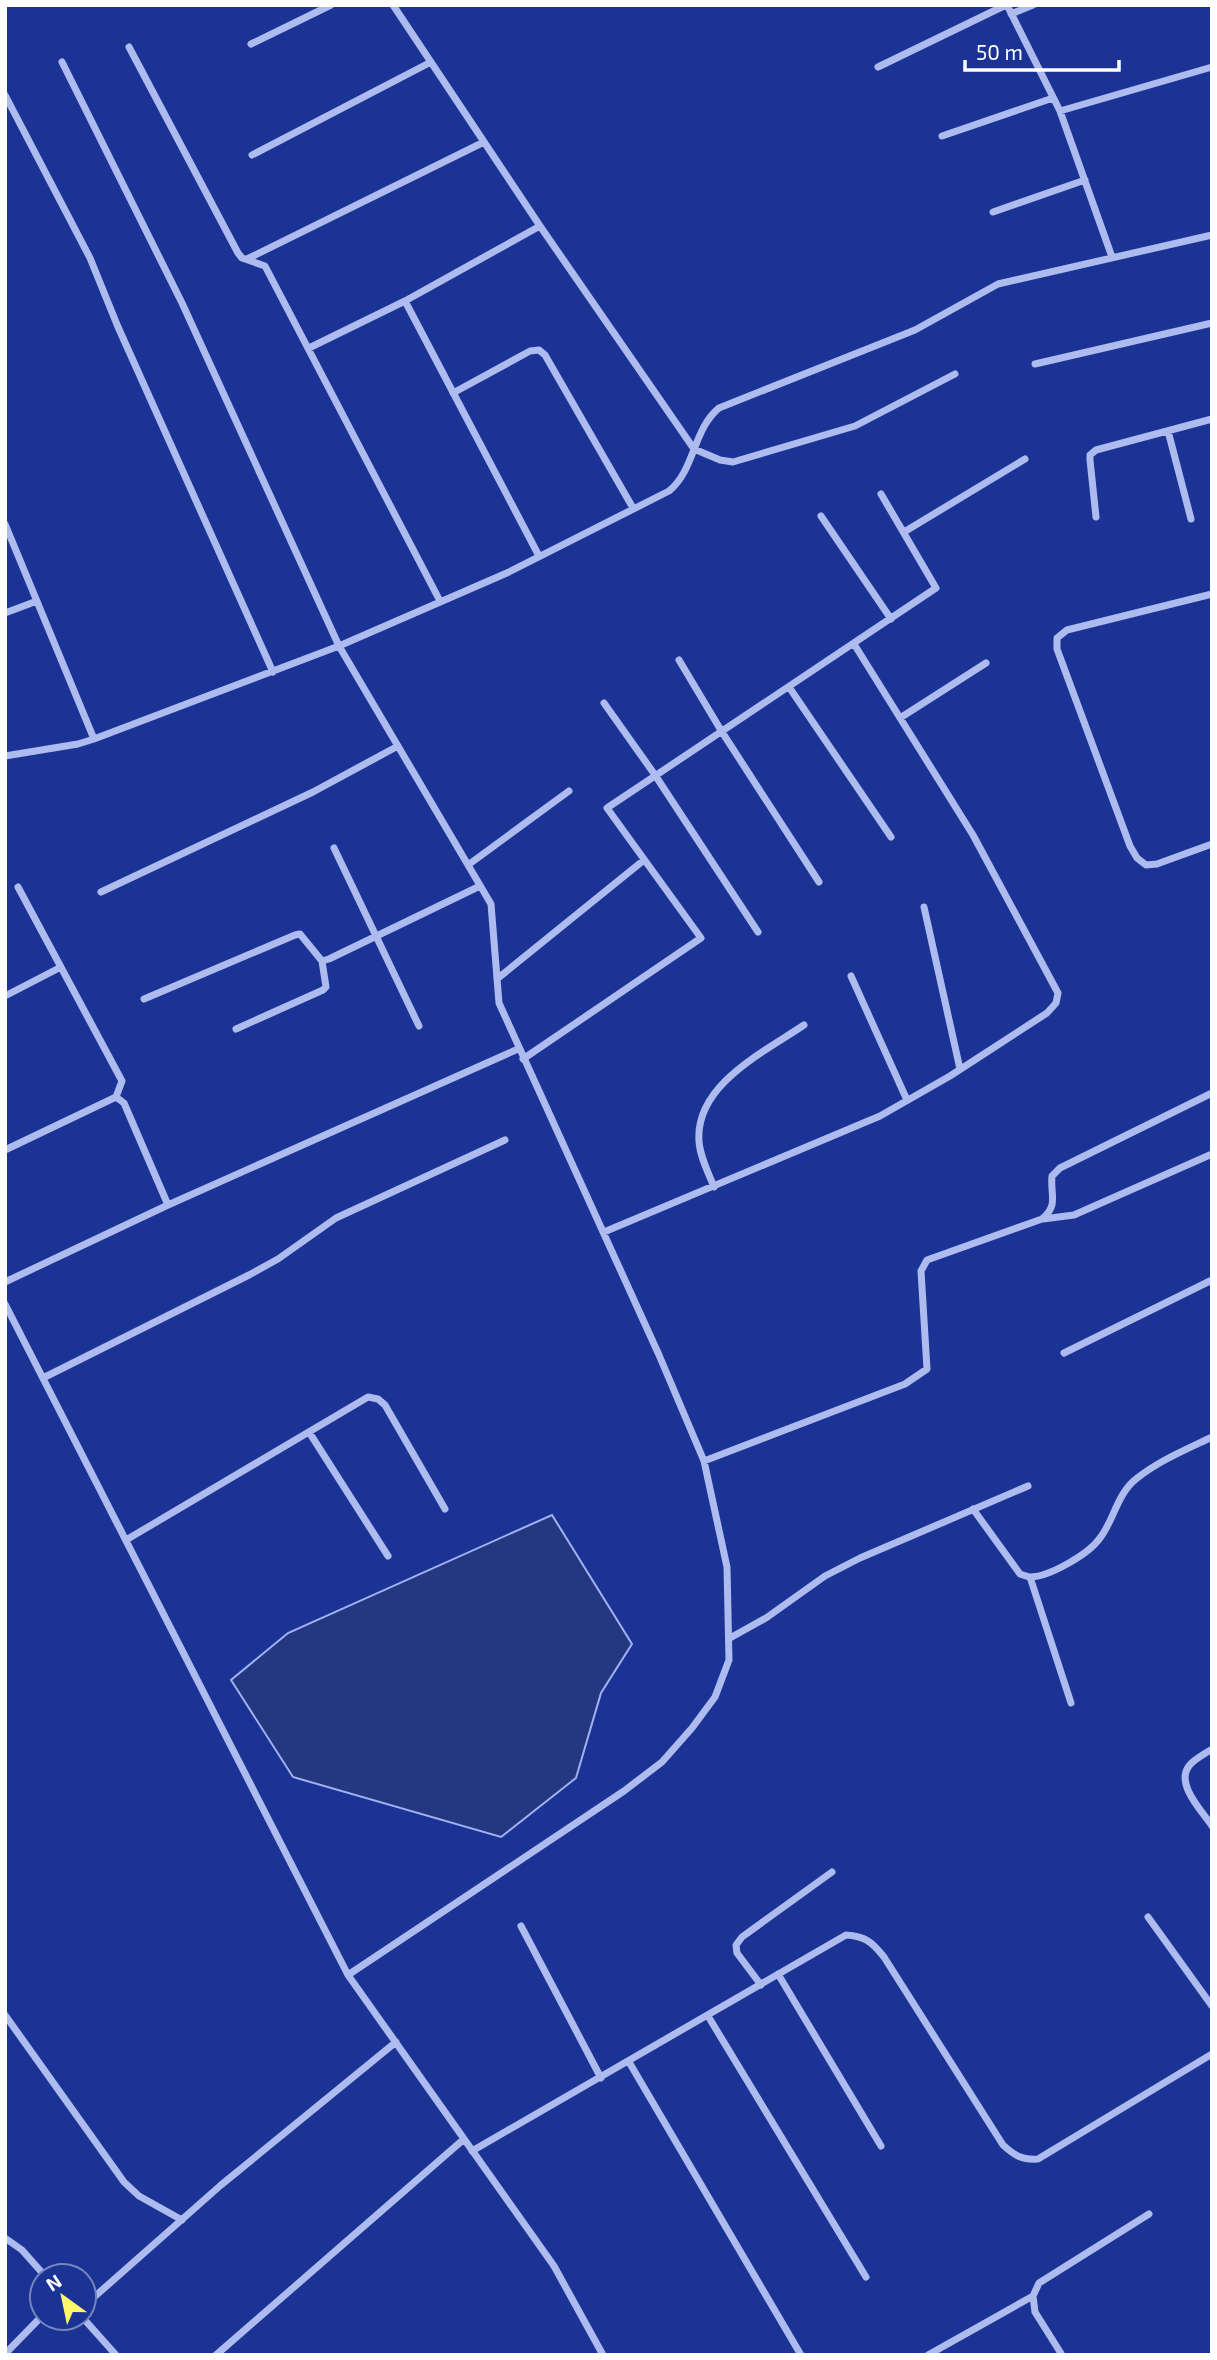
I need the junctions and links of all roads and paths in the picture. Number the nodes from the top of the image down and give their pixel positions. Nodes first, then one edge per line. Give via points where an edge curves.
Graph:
1 (331, 5) edge
2 (393, 5) edge
3 (1007, 5) edge
4 (1033, 5) edge
5 (1011, 14) junction
6 (251, 44) dead end
7 (129, 47) dead end
8 (62, 62) dead end
9 (431, 62) junction
10 (1212, 66) edge
11 (878, 67) dead end
12 (5, 95) edge
13 (1053, 98) junction
14 (1060, 111) junction
15 (942, 136) dead end
16 (484, 142) junction
17 (252, 155) dead end
18 (1085, 180) junction
19 (993, 212) dead end
20 (540, 226) junction
21 (1212, 234) edge
22 (1112, 257) junction
23 (246, 260) junction
24 (405, 301) junction
25 (1212, 323) edge
26 (309, 348) junction
27 (1035, 364) dead end
28 (955, 374) dead end
29 (453, 393) junction
30 (1212, 419) edge
31 (1168, 431) junction
32 (694, 449) junction
33 (1025, 459) dead end
34 (881, 495) dead end
35 (633, 508) junction
36 (821, 516) dead end
37 (1096, 517) dead end
38 (1191, 519) dead end
39 (5, 524) edge
40 (904, 532) junction
41 (539, 556) junction
42 (1212, 594) edge
43 (37, 601) junction
44 (440, 601) junction
45 (5, 613) edge
46 (891, 619) junction
47 (854, 644) junction
48 (340, 646) junction
49 (679, 660) dead end
50 (986, 663) dead end
51 (273, 672) junction
52 (789, 687) junction
53 (604, 703) dead end
54 (900, 718) junction
55 (722, 732) junction
56 (94, 739) junction
57 (398, 747) junction
58 (5, 756) edge
59 (655, 775) junction
60 (569, 791) dead end
61 (891, 837) dead end
62 (1212, 844) edge
63 (334, 848) dead end
64 (644, 860) junction
65 (468, 865) junction
66 (820, 882) dead end
67 (480, 886) junction
68 (18, 887) dead end
69 (101, 892) dead end
70 (924, 907) dead end
71 (758, 932) dead end
72 (377, 937) junction
73 (323, 961) junction
74 (61, 967) junction
75 (851, 976) dead end
76 (497, 979) junction
77 (5, 996) edge
78 (144, 999) dead end
79 (804, 1025) dead end
80 (419, 1027) dead end
81 (236, 1029) dead end
82 (518, 1049) junction
83 (523, 1059) junction
84 (960, 1069) junction
85 (1212, 1093) edge
86 (116, 1097) junction
87 (907, 1100) junction
88 (505, 1140) dead end
89 (5, 1150) edge
90 (1212, 1154) edge
91 (714, 1187) junction
92 (168, 1205) junction
93 (1042, 1219) junction
94 (604, 1232) junction
95 (1212, 1280) edge
96 (5, 1282) edge
97 (5, 1304) edge
98 (1064, 1353) dead end
99 (43, 1378) junction
100 (309, 1432) junction
101 (1212, 1437) edge
102 (704, 1461) junction
103 (1028, 1486) dead end
104 (445, 1509) dead end
105 (973, 1509) junction
106 (126, 1540) junction
107 (388, 1556) dead end
108 (1030, 1577) junction
109 (730, 1638) junction
110 (1072, 1703) dead end
111 (1212, 1749) edge
112 (1212, 1826) edge
113 (832, 1872) dead end
114 (1148, 1917) dead end
115 (521, 1926) dead end
116 (348, 1975) junction
117 (778, 1975) junction
118 (761, 1985) junction
119 (1212, 2006) edge
120 (5, 2015) edge
121 (708, 2016) junction
122 (396, 2042) junction
123 (1212, 2054) edge
124 (629, 2062) junction
125 (601, 2078) junction
126 (464, 2140) junction
127 (881, 2146) dead end
128 (472, 2151) junction
129 (1149, 2214) dead end
130 (181, 2220) junction
131 (5, 2238) edge
132 (33, 2262) edge
133 (866, 2277) dead end
134 (98, 2294) edge
135 (1033, 2296) junction
136 (28, 2330) edge
137 (95, 2332) edge
138 (5, 2354) edge
139 (116, 2355) edge
140 (216, 2355) edge
141 (603, 2355) edge
142 (801, 2355) edge
143 (928, 2355) edge
144 (1062, 2355) edge

1 - 6 street
2 - 9 street
3 - 5 street
3 - 11 street
4 - 5 street
5 - 13 street
7 - 23 street via 237,253
8 - 48 street via 182,303
9 - 16 street
9 - 17 street
10 - 14 street
12 - 51 street via 90,258
13 - 14 street
13 - 15 street
14 - 18 street
16 - 20 street
16 - 23 street
18 - 19 street
18 - 22 street
20 - 24 street
20 - 32 street
21 - 22 street
22 - 32 street via 990,287 915,330 719,408 710,415
23 - 26 street via 265,266
24 - 26 street
24 - 29 street
25 - 27 street
26 - 44 street
28 - 32 street via 855,426 758,454 727,462
29 - 35 street via 539,350
29 - 41 street
30 - 31 street
31 - 37 street via 1090,455
31 - 38 street
32 - 35 street via 678,484
33 - 40 street
34 - 40 street
35 - 41 street
36 - 46 street
39 - 43 street
40 - 46 street via 936,588
41 - 44 street
42 - 62 street via 1067,630 1057,638 1057,649 1137,858 1146,865 1157,864
43 - 45 street
43 - 56 street
44 - 48 street
46 - 47 street
47 - 52 street
47 - 54 street
48 - 51 street
48 - 57 street
49 - 55 street
50 - 54 street
51 - 56 street
52 - 55 street
52 - 61 street
53 - 59 street
54 - 84 street via 973,835 1058,993 1047,1013
55 - 59 street
55 - 66 street
56 - 58 street
57 - 65 street
57 - 69 street
59 - 64 street via 607,808
59 - 71 street
60 - 65 street
63 - 72 street
64 - 76 street
64 - 83 street via 701,938
65 - 67 street
67 - 72 street
67 - 76 street via 491,904
68 - 74 street
70 - 84 street
72 - 73 street
72 - 80 street
73 - 78 street via 304,937 295,935
73 - 81 street via 323,990
74 - 77 street
74 - 86 street via 122,1081
75 - 87 street
76 - 82 street via 499,1003
79 - 91 street via 715,1090 699,1138
82 - 83 street
82 - 92 street
83 - 94 street
84 - 87 street
85 - 93 street via 1060,1168 1052,1176 1054,1205
86 - 89 street
86 - 92 street via 124,1103
87 - 91 street
88 - 99 street via 336,1218 249,1276
90 - 93 street via 1074,1216
91 - 94 street
92 - 96 street
93 - 102 street via 927,1260 921,1271 927,1369 920,1376
94 - 102 street
95 - 98 street
97 - 99 street
99 - 106 street
100 - 104 street via 368,1397 378,1399
100 - 106 street
100 - 107 street
101 - 108 street via 1136,1479 1123,1492 1100,1538 1086,1552
102 - 109 street via 727,1567
103 - 105 street
105 - 108 street via 1020,1574
105 - 109 street via 825,1576
106 - 116 street
108 - 110 street
109 - 116 street via 729,1660 715,1697 662,1762
111 - 112 street via 1189,1765 1184,1776 1186,1787
113 - 118 street via 736,1945
114 - 119 street
115 - 125 street
116 - 122 street
117 - 118 street
117 - 123 street via 846,1935 870,1940 1003,2145 1024,2160 1038,2159
117 - 127 street
118 - 121 street
120 - 130 street via 124,2182
121 - 124 street
121 - 133 street
122 - 126 street
122 - 130 street
124 - 125 street
124 - 142 street
125 - 128 street
126 - 128 street
126 - 140 street
128 - 141 street via 554,2266
129 - 135 street via 1040,2283
130 - 134 street
131 - 132 street
135 - 143 street
135 - 144 street via 1035,2312
136 - 138 street
137 - 139 street

